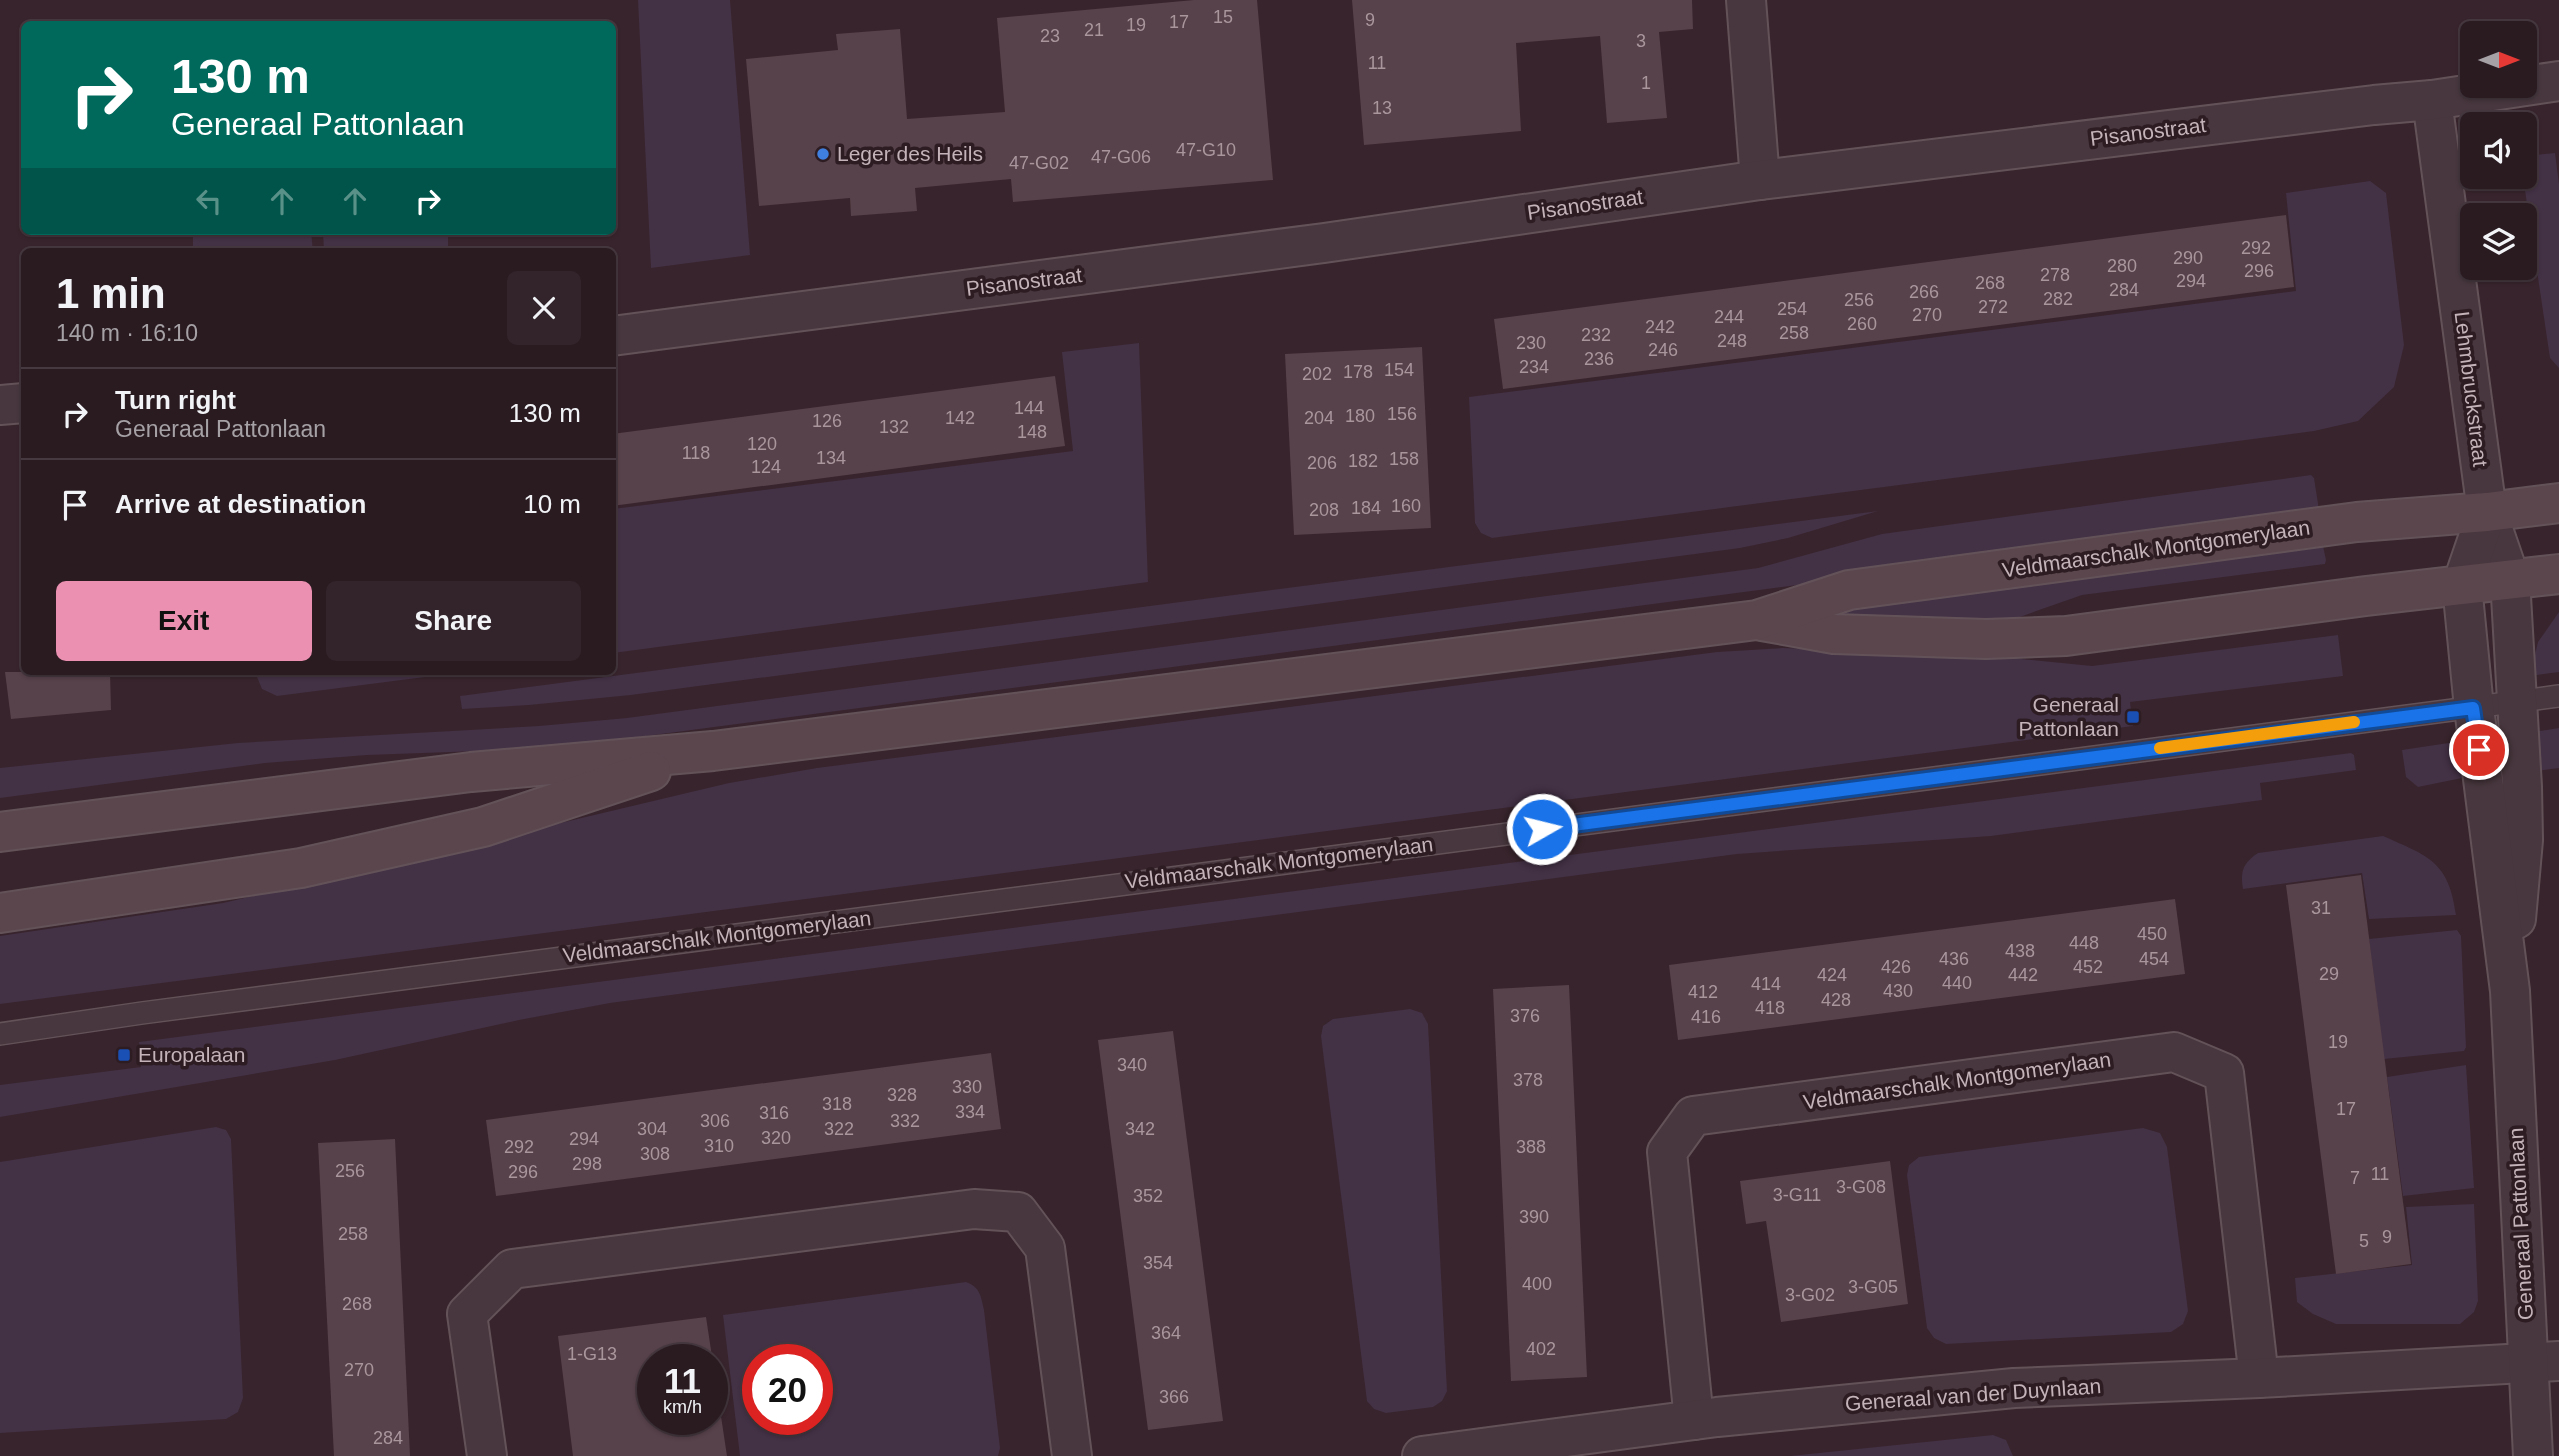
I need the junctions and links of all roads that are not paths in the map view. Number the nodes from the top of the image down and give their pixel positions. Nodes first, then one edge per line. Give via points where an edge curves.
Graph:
1 (1746, 0) edge
2 (2559, 80) edge
3 (2432, 100) junction
4 (1760, 180) junction
5 (616, 335) edge
6 (21, 403) edge
7 (0, 405) edge
8 (2559, 503) edge
9 (2487, 512) junction
10 (2559, 574) edge
11 (2510, 579) junction
12 (2462, 585) junction
13 (1757, 620) junction
14 (2559, 696) edge
15 (2518, 702) junction
16 (2473, 708) junction
17 (713, 751) junction
18 (0, 832) edge
19 (0, 913) edge
20 (2510, 991) junction
21 (0, 1034) edge
22 (2543, 1362) edge
23 (2259, 1378) junction
24 (1694, 1420) junction
25 (487, 1456) edge
26 (1072, 1456) edge
27 (1422, 1456) edge
28 (2533, 1456) edge

1 - 4 street
2 - 3 street, Pisanostraat
3 - 4 street, Pisanostraat
3 - 9 street, Lehmbruckstraat
4 - 5 street, Pisanostraat via 1324,243
6 - 7 street
8 - 9 main road, Veldmaarschalk Montgomerylaan
9 - 11 street, Generaal Pattonlaan
9 - 12 street, Generaal Pattonlaan
9 - 13 main road, Veldmaarschalk Montgomerylaan via 2357,522 1849,590
10 - 11 main road, Veldmaarschalk Montgomerylaan
11 - 12 main road, Veldmaarschalk Montgomerylaan
11 - 15 street, Generaal Pattonlaan
12 - 13 main road, Veldmaarschalk Montgomerylaan via 2053,636 1986,639 1834,634
12 - 16 street, Generaal Pattonlaan
13 - 17 main road, Veldmaarschalk Montgomerylaan
14 - 15 lane, Veldmaarschalk Montgomerylaan
15 - 16 lane, Veldmaarschalk Montgomerylaan
15 - 20 street, Generaal Pattonlaan via 2523,840
16 - 20 street, Generaal Pattonlaan
16 - 21 lane, Veldmaarschalk Montgomerylaan
17 - 18 main road, Veldmaarschalk Montgomerylaan via 471,772
17 - 19 main road, Veldmaarschalk Montgomerylaan via 483,827 301,868
20 - 22 street, Generaal Pattonlaan
22 - 23 street, Generaal van der Duynlaan
22 - 28 street, Generaal Pattonlaan
23 - 24 street, Generaal van der Duynlaan via 2014,1388
23 - 24 street, Veldmaarschalk Montgomerylaan via 2224,1073 2174,1052 1693,1116 1667,1152
24 - 27 street, Generaal van der Duynlaan
25 - 26 street via 467,1314 512,1269 974,1209 1018,1212 1045,1248

